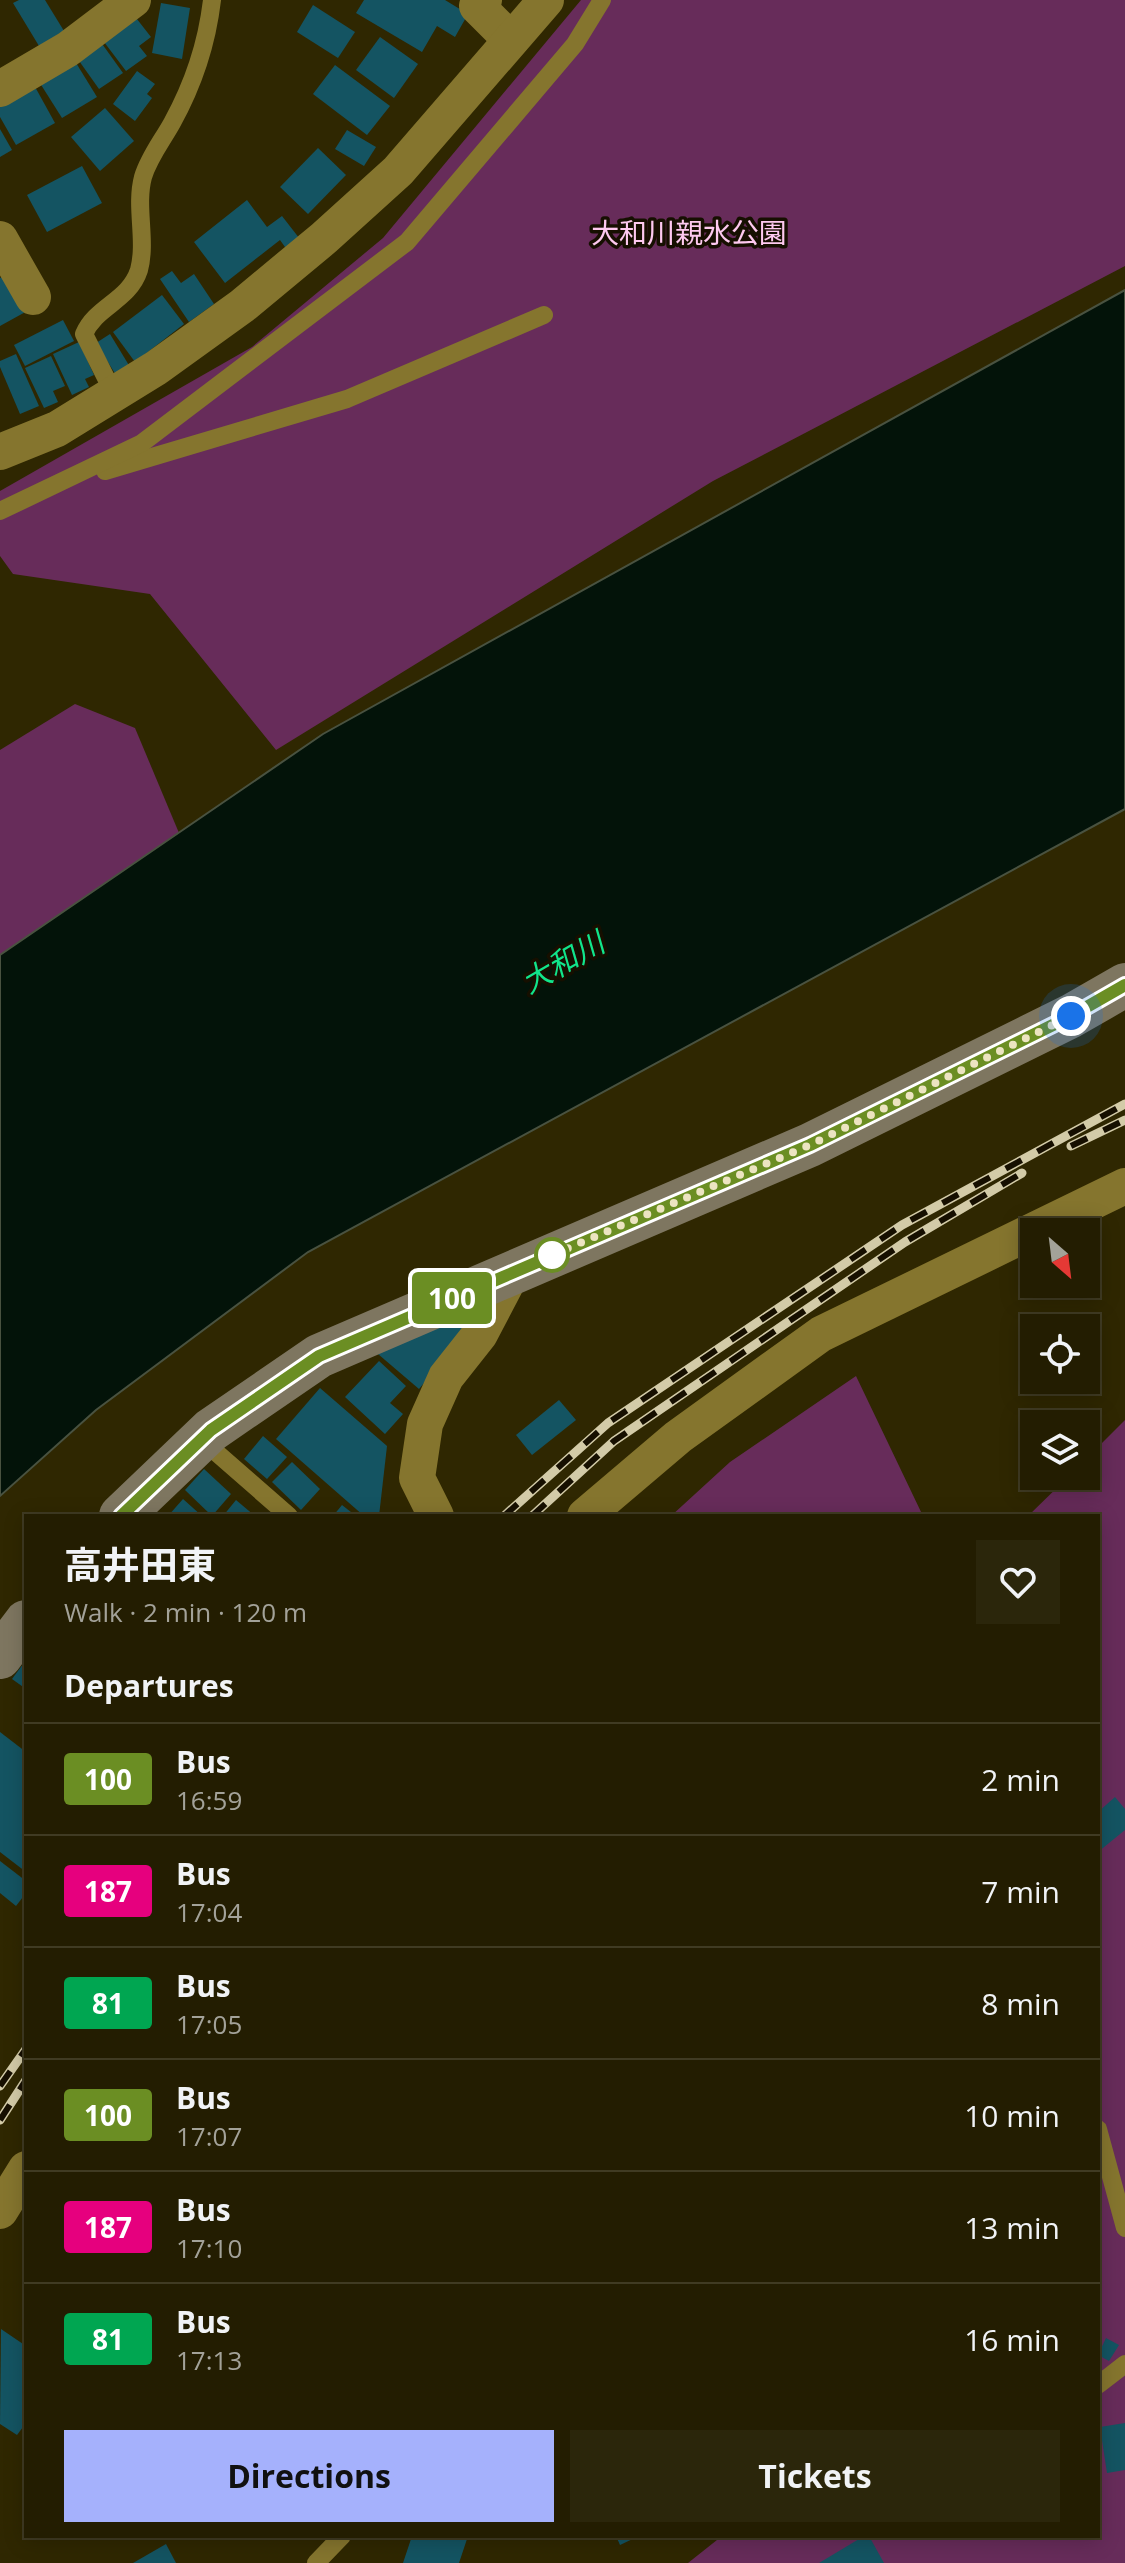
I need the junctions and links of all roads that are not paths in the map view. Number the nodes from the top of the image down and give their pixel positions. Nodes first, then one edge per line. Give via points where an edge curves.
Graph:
1 (133, 0) edge
2 (212, 0) edge
3 (484, 0) edge
4 (546, 0) edge
5 (602, 0) edge
6 (511, 40) junction
7 (0, 89) edge
8 (0, 239) edge
9 (33, 297) dead end
10 (544, 315) dead end
11 (114, 394) junction
12 (0, 452) edge
13 (52, 486) junction
14 (0, 511) edge
15 (1125, 985) edge
16 (1125, 1186) edge
17 (513, 1271) junction
18 (202, 1440) junction
19 (129, 1514) edge
20 (287, 1514) edge
21 (435, 1514) edge
22 (587, 1514) edge
23 (24, 1625) edge
24 (0, 1657) edge
25 (1100, 2136) edge
26 (24, 2172) edge
27 (0, 2211) edge
28 (1125, 2228) edge
29 (1125, 2364) edge
30 (1100, 2383) edge
31 (340, 2538) edge
32 (316, 2563) edge

1 - 7 street via 68,49
2 - 11 lane via 187,95 143,178 139,269 128,292 89,323 84,334
3 - 6 street via 477,6
4 - 6 street
5 - 13 lane via 575,44 407,242 142,443
6 - 11 street via 398,171 324,238 242,306
8 - 9 street
10 - 13 lane via 347,399
11 - 12 street via 57,429
13 - 14 lane
15 - 17 main road via 810,1145
16 - 22 street via 821,1334 678,1437
17 - 18 main road via 319,1356
17 - 21 street via 480,1334 446,1377 425,1424 417,1478
18 - 19 main road
18 - 20 lane
23 - 24 main road
25 - 28 lane
26 - 27 street
29 - 30 lane
31 - 32 lane

